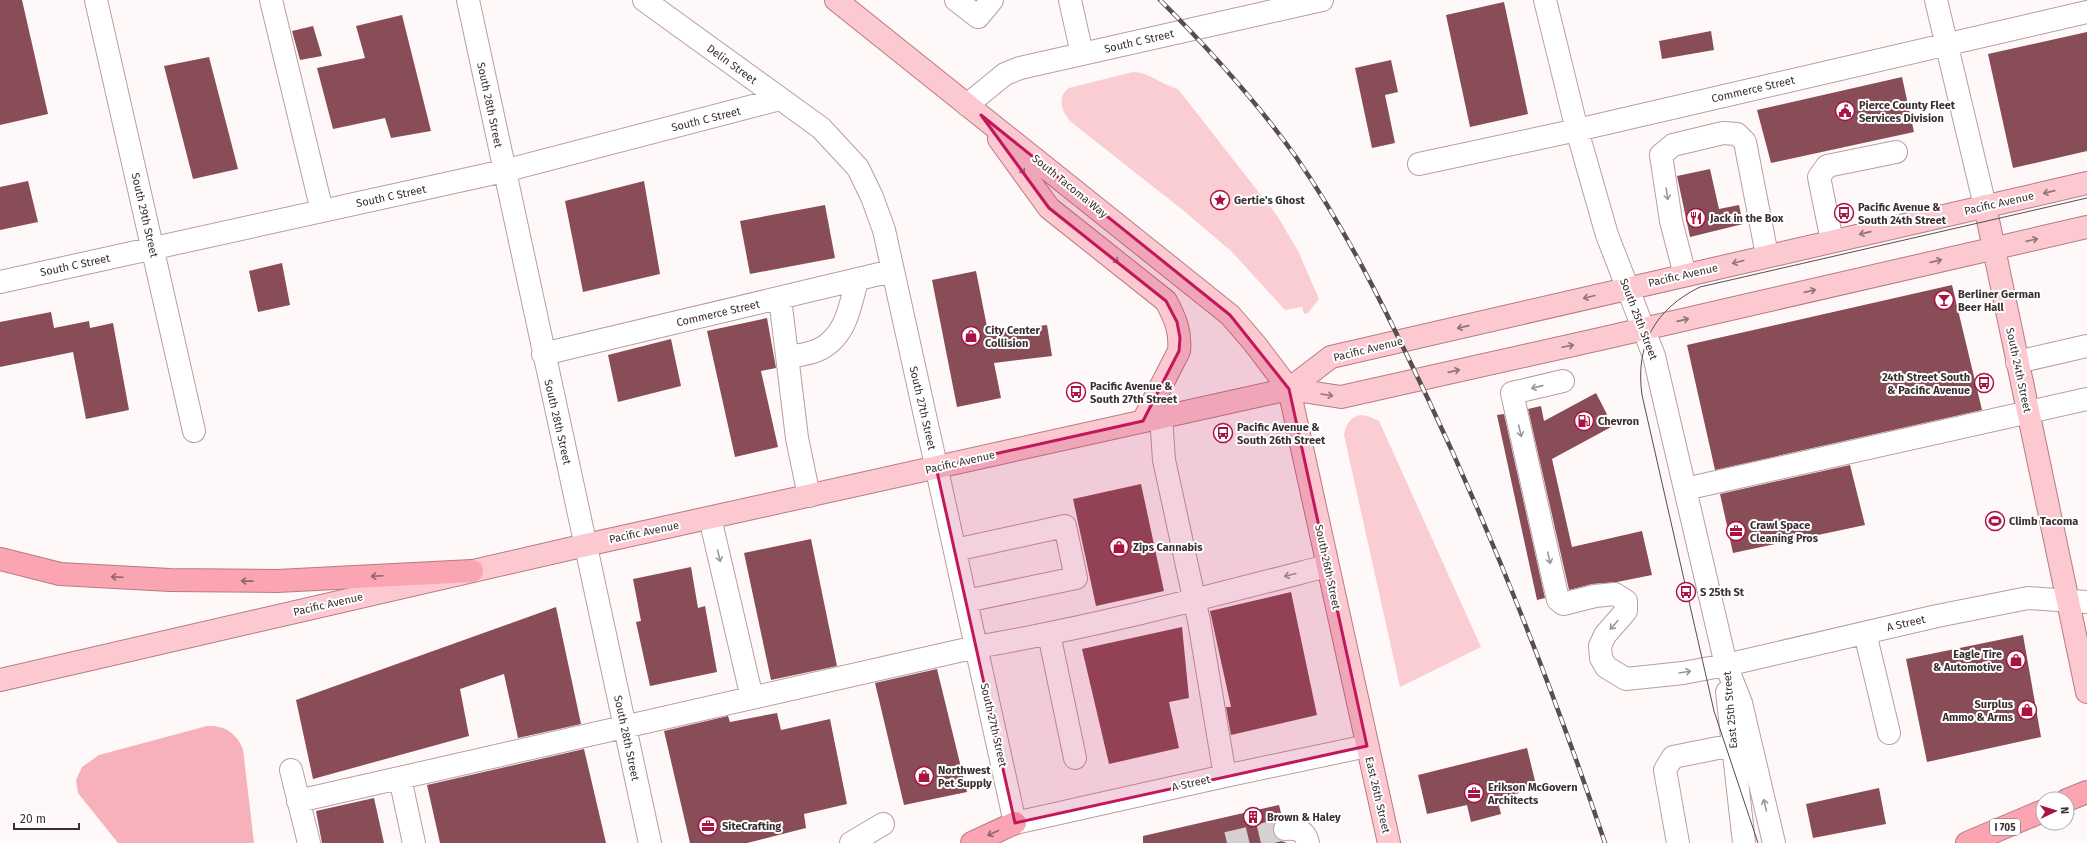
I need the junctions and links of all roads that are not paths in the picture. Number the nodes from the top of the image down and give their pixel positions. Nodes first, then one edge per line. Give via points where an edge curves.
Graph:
1 (96, 0) edge
2 (271, 0) edge
3 (468, 0) edge
4 (644, 0) edge
5 (836, 0) edge
6 (956, 0) edge
7 (992, 0) edge
8 (1070, 0) edge
9 (1322, 0) edge
10 (1545, 0) edge
11 (1936, 0) edge
12 (2087, 12) edge
13 (1946, 44) junction
14 (1082, 54) junction
15 (780, 99) junction
16 (974, 110) junction
17 (821, 128) joint
18 (1577, 130) junction
19 (1896, 152) dead end
20 (1419, 164) dead end
21 (504, 171) junction
22 (2087, 183) edge
23 (1985, 206) junction
24 (322, 211) junction
25 (2087, 227) edge
26 (1832, 241) junction
27 (153, 248) junction
28 (1994, 248) junction
29 (1767, 255) junction
30 (892, 271) junction
31 (1685, 276) junction
32 (857, 280) junction
33 (0, 282) edge
34 (1627, 288) junction
35 (780, 298) junction
36 (1645, 329) junction
37 (2087, 346) edge
38 (543, 354) junction
39 (788, 358) junction
40 (2017, 362) junction
41 (1563, 381) dead end
42 (1289, 388) junction
43 (2087, 399) edge
44 (2028, 412) junction
45 (1152, 419) junction
46 (194, 431) dead end
47 (936, 467) junction
48 (1685, 488) junction
49 (810, 496) junction
50 (710, 518) junction
51 (586, 545) junction
52 (954, 550) junction
53 (0, 559) edge
54 (1327, 566) junction
55 (472, 571) junction
56 (1195, 600) junction
57 (966, 601) junction
58 (2078, 601) edge
59 (1865, 633) junction
60 (1049, 634) junction
61 (976, 647) junction
62 (1726, 665) junction
63 (0, 680) edge
64 (2087, 692) edge
65 (752, 698) junction
66 (625, 726) junction
67 (1889, 733) dead end
68 (1733, 745) junction
69 (1367, 746) junction
70 (1075, 758) dead end
71 (291, 770) dead end
72 (1225, 776) junction
73 (400, 778) junction
74 (2087, 792) edge
75 (2075, 797) edge
76 (298, 801) junction
77 (2035, 813) edge
78 (1015, 823) junction
79 (883, 824) dead end
80 (1285, 830) tunnel mouth
81 (309, 843) edge
82 (414, 843) edge
83 (650, 843) edge
84 (851, 843) edge
85 (972, 843) edge
86 (1308, 843) edge
87 (1389, 843) edge
88 (1678, 843) edge
89 (1744, 843) edge
90 (1774, 843) edge
91 (1967, 843) edge

1 - 27 street, South 29th Street
2 - 24 street
3 - 21 street, South 28th Street
4 - 15 street, Delin Street
5 - 16 main road, South Tacoma Way
6 - 7 street via 978,17
8 - 14 street
9 - 14 street, South C Street
10 - 18 street, South 25th Street
11 - 13 street, South 24th Street
12 - 13 street, Commerce Street
13 - 18 street, Commerce Street
13 - 23 street, South 24th Street
14 - 16 street, South C Street via 1020,68 1005,74
15 - 17 street, Delin Street
15 - 21 street, South C Street
16 - 42 main road, South Tacoma Way via 1230,315
16 -> 45 main road via 1049,208 1166,301 1177,322 1179,351
17 - 30 street, South 27th Street via 858,168 884,230
18 - 20 street, Commerce Street
18 - 34 street, South 25th Street via 1607,234
19 - 26 street via 1827,166 1819,177
21 - 24 street, South C Street
21 - 38 street, South 28th Street
22 -> 23 main road, Pacific Avenue
23 -> 26 main road, Pacific Avenue
23 - 28 main road, South 24th Street
24 - 27 street, South C Street
28 -> 25 main road, Pacific Avenue
26 - 29 main road, Pacific Avenue
27 - 33 street, South C Street
27 - 46 street, South 29th Street
36 -> 28 main road, Pacific Avenue
28 - 40 main road, South 24th Street
29 -> 31 main road, Pacific Avenue
29 -> 31 street via 1745,142 1737,134 1723,133 1673,145 1661,155 1671,221
30 - 32 street, Commerce Street
30 - 47 street, South 27th Street
31 - 34 main road, Pacific Avenue
32 - 35 street, Commerce Street
32 - 39 street via 845,324 833,341 817,350
34 - 36 street, South 25th Street
34 -> 42 main road, Pacific Avenue via 1331,357
35 - 38 street, Commerce Street
35 - 39 street
42 -> 36 main road, Pacific Avenue via 1341,397
36 - 48 street, South 25th Street via 1654,356
37 - 40 street
38 - 51 street, South 28th Street
39 - 49 street via 797,438
40 - 44 main road, South 24th Street
41 -> 62 street, A Street via 1512,393 1558,600 1563,604 1615,594 1626,601 1626,611 1605,635 1600,646 1606,667 1626,679
42 - 45 main road, Pacific Avenue
42 - 54 main road, South 26th Street
43 - 44 street
44 - 48 street
44 - 58 main road, South 24th Street
45 - 47 main road, Pacific Avenue
45 - 56 street
47 - 49 main road, Pacific Avenue
47 - 52 street, South 27th Street
48 - 62 street, South 25th Street
49 - 50 main road, Pacific Avenue
50 - 51 main road, Pacific Avenue
50 -> 65 street
51 - 55 main road, Pacific Avenue
51 - 66 street, South 28th Street
52 - 57 street, South 27th Street
52 - 57 street via 1065,526 1076,578
55 -> 53 highway via 277,581 170,580 60,574
54 -> 56 street
54 - 69 main road, South 26th Street
55 - 63 main road, Pacific Avenue
56 - 60 street
56 - 72 street
57 - 61 street, South 27th Street
58 - 59 street, A Street via 2028,598
58 - 64 main road, South 24th Street
59 - 62 street, A Street
59 - 67 street
60 - 61 street
60 - 70 street
61 - 65 street
61 - 78 street, South 27th Street
62 - 68 street, East 25th Street
90 -> 62 street, East 25th Street via 1742,709
65 - 66 street
66 - 73 street
66 - 83 street, South 28th Street
68 - 88 street via 1672,757 1665,770
68 - 89 street, East 25th Street
69 - 72 street, A Street
69 - 87 main road, East 26th Street
71 - 76 street
72 - 78 street, A Street
73 - 76 street
73 - 82 street
74 - 75 highway
76 - 81 street
77 - 91 highway, I 705
78 -> 85 highway
79 - 84 street
80 - 86 street via 1295,828 1302,831

